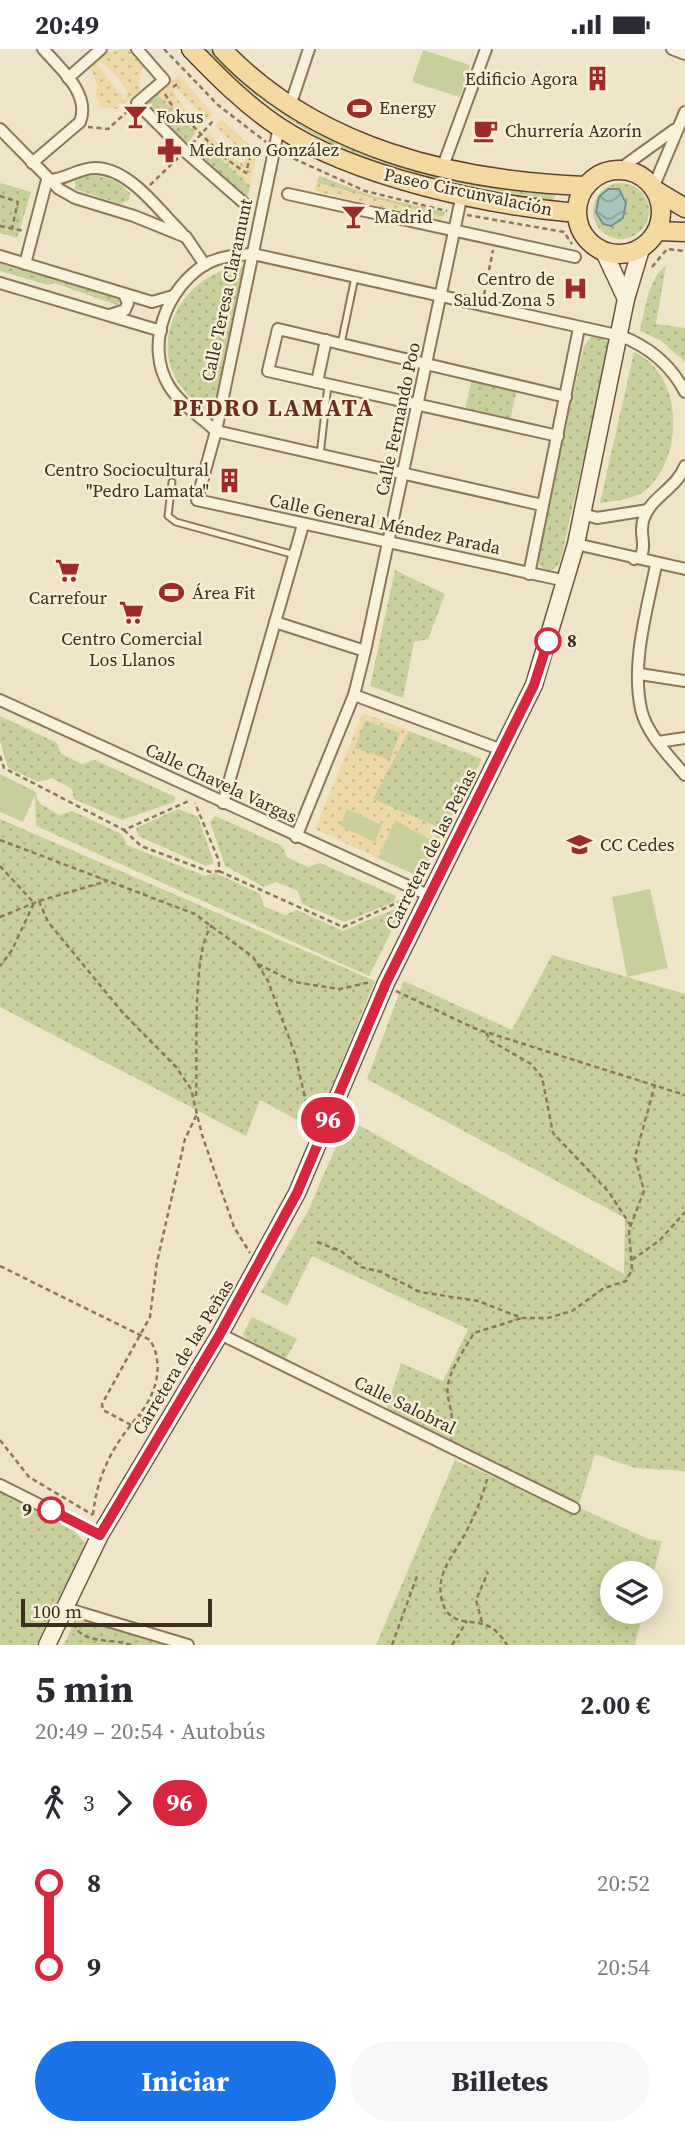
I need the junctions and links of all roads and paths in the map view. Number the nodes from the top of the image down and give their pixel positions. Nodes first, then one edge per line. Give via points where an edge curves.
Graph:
1 (43, 49) edge
2 (93, 49) edge
3 (101, 49) edge
4 (137, 49) edge
5 (191, 49) edge
6 (222, 49) edge
7 (309, 49) edge
8 (485, 49) edge
9 (672, 49) edge
10 (685, 54) edge
11 (66, 76) junction
12 (178, 83) dead end
13 (137, 103) junction
14 (290, 106) junction
15 (685, 112) edge
16 (80, 122) junction
17 (678, 125) junction
18 (279, 127) junction
19 (0, 129) edge
20 (250, 157) dead end
21 (32, 163) junction
22 (443, 166) junction
23 (617, 171) junction
24 (47, 180) junction
25 (585, 186) junction
26 (654, 189) junction
27 (288, 194) dead end
28 (462, 194) junction
29 (0, 196) edge
30 (244, 203) dead end
31 (685, 208) edge
32 (576, 213) junction
33 (0, 226) edge
34 (12, 228) junction
35 (657, 231) junction
36 (455, 232) junction
37 (685, 232) edge
38 (33, 234) junction
39 (186, 237) junction
40 (495, 240) junction
41 (641, 249) junction
42 (685, 251) edge
43 (604, 252) junction
44 (253, 254) junction
45 (0, 256) edge
46 (575, 257) dead end
47 (25, 264) junction
48 (205, 265) junction
49 (650, 271) dead end
50 (355, 277) junction
51 (0, 283) edge
52 (124, 294) junction
53 (173, 296) junction
54 (442, 296) junction
55 (626, 299) junction
56 (152, 302) junction
57 (482, 305) junction
58 (110, 315) junction
59 (162, 326) junction
60 (579, 328) junction
61 (621, 336) junction
62 (326, 340) junction
63 (341, 344) junction
64 (428, 364) junction
65 (682, 376) edge
66 (322, 384) junction
67 (685, 392) edge
68 (566, 397) junction
69 (419, 404) junction
70 (216, 431) junction
71 (558, 436) junction
72 (320, 455) junction
73 (684, 472) edge
74 (404, 473) junction
75 (172, 482) dead end
76 (197, 501) joint
77 (542, 505) junction
78 (648, 510) junction
79 (583, 514) junction
80 (303, 525) junction
81 (389, 543) junction
82 (576, 544) junction
83 (295, 555) junction
84 (634, 559) junction
85 (656, 565) junction
86 (685, 569) edge
87 (529, 574) junction
88 (566, 581) junction
89 (275, 622) junction
90 (365, 651) junction
91 (640, 674) junction
92 (685, 681) edge
93 (354, 695) junction
94 (0, 700) edge
95 (685, 738) edge
96 (658, 742) junction
97 (502, 750) junction
98 (0, 756) edge
99 (685, 775) edge
100 (223, 803) junction
101 (124, 830) junction
102 (296, 837) junction
103 (0, 841) edge
104 (0, 866) edge
105 (219, 871) junction
106 (107, 881) junction
107 (428, 895) junction
108 (408, 898) dead end
109 (39, 901) junction
110 (34, 903) junction
111 (0, 917) edge
112 (212, 925) junction
113 (258, 964) junction
114 (0, 966) edge
115 (386, 983) junction
116 (485, 1031) junction
117 (656, 1085) junction
118 (685, 1095) edge
119 (195, 1100) junction
120 (198, 1112) junction
121 (321, 1136) junction
122 (685, 1212) edge
123 (631, 1226) junction
124 (317, 1242) dead end
125 (632, 1260) junction
126 (260, 1262) junction
127 (0, 1266) edge
128 (522, 1318) junction
129 (220, 1334) junction
130 (139, 1335) junction
131 (139, 1415) junction
132 (131, 1425) junction
133 (163, 1429) junction
134 (0, 1440) edge
135 (440, 1442) junction
136 (490, 1467) junction
137 (0, 1485) edge
138 (574, 1508) dead end
139 (93, 1515) junction
140 (97, 1529) junction
141 (488, 1572) dead end
142 (417, 1576) dead end
143 (69, 1610) junction
144 (467, 1621) junction
145 (482, 1622) junction
146 (47, 1645) edge
147 (131, 1645) edge
148 (188, 1645) edge
149 (392, 1645) edge
150 (452, 1645) edge
151 (507, 1645) edge

1 - 11 street
2 - 11 street
3 - 11 street
4 - 13 street via 164,80
5 - 18 main road, Paseo Circunvalación
6 - 14 main road, Paseo Circunvalación
7 - 14 street
8 - 22 street
9 - 10 street
11 - 16 street via 83,103
12 - 20 path via 165,93 171,104 246,173
13 - 16 path via 108,129 97,130
13 - 30 street
14 - 22 main road, Paseo Circunvalación via 333,132 381,151
15 - 17 street
16 - 21 street
17 - 23 street
17 - 26 street
18 - 28 main road, Paseo Circunvalación via 375,172
18 - 44 street, Calle Teresa Claramunt
19 - 21 street
21 - 24 street
22 - 25 main road, Paseo Circunvalación via 537,184
23 - 25 main road via 595,177
23 - 26 main road via 634,173
24 - 38 street
24 - 39 street via 75,198
24 - 39 street via 94,168 116,173
25 - 32 main road
26 - 31 main road
26 - 35 main road via 661,210
27 - 36 street
28 - 32 main road, Paseo Circunvalación
28 - 36 street, Calle Fernando Poo
29 - 34 path via 18,202
32 - 43 main road via 587,240
33 - 34 path
34 - 38 path
35 - 37 main road
35 - 41 main road
36 - 40 street
36 - 54 street, Calle Fernando Poo
38 - 47 street
39 - 48 street
40 - 46 street
40 - 57 path
41 - 43 main road via 625,254
41 - 55 main road, Carretera de las Peñas
42 - 49 path via 665,250
43 - 55 main road
44 - 48 street via 228,256
44 - 50 street
44 - 70 street, Calle Teresa Claramunt
45 - 47 street
47 - 52 street
48 - 53 street
50 - 54 street
50 - 63 lane
51 - 58 street
52 - 56 street
52 - 58 street via 125,310
53 - 56 street
53 - 59 street
54 - 57 street
54 - 64 street, Calle Fernando Poo
55 - 61 main road, Carretera de las Peñas
56 - 59 street
57 - 60 street
58 - 59 street
59 - 70 street via 160,361 169,386
60 - 61 street
60 - 68 street
61 - 65 street via 645,347
61 - 79 main road, Carretera de las Peñas
62 - 63 street
62 - 66 street
62 - 66 street via 278,329 268,371
63 - 64 street
64 - 68 street
64 - 69 street, Calle Fernando Poo
65 - 67 street
66 - 69 street
66 - 72 lane
68 - 71 street
69 - 71 street
69 - 74 street, Calle Fernando Poo
70 - 72 street
70 - 76 street, Calle Teresa Claramunt
71 - 77 street
72 - 74 street
73 - 78 street
74 - 77 street
74 - 81 street, Calle Fernando Poo
75 - 83 lane via 168,516 176,522
76 - 80 street, Calle General Méndez Parada
77 - 87 street
78 - 79 street via 597,519
78 - 84 street via 641,529 645,548
79 - 82 main road, Carretera de las Peñas
80 - 81 street, Calle General Méndez Parada
80 - 83 street
81 - 87 street, Calle General Méndez Parada
81 - 90 street, Calle Fernando Poo
82 - 84 street
82 - 88 main road, Carretera de las Peñas
83 - 89 street
84 - 85 street
85 - 86 street
85 - 91 street via 641,641
87 - 88 street, Calle General Méndez Parada
88 - 97 main road, Carretera de las Peñas via 534,685
89 - 90 street
89 - 100 street
90 - 93 street, Calle Fernando Poo
91 - 92 street
91 - 96 street via 641,710
93 - 97 street
93 - 102 street, Calle Fernando Poo
94 - 100 street, Calle Chavela Vargas
95 - 96 street
96 - 99 street
97 - 107 main road, Carretera de las Peñas
98 - 101 path via 4,768
100 - 102 street, Calle Chavela Vargas
101 - 105 path via 141,846 210,872
101 - 105 path via 194,799
102 - 107 street, Calle Chavela Vargas
103 - 106 path
104 - 110 path
105 - 108 path via 344,927
106 - 109 path
106 - 112 path via 195,914
107 - 115 main road, Carretera de las Peñas
109 - 110 path
109 - 119 path via 48,922 123,1013 176,1067
110 - 111 path
110 - 114 path
112 - 113 path
112 - 119 path via 201,957
113 - 115 path via 294,982 340,989 366,982
113 - 121 path via 295,1054 312,1130
115 - 116 path via 403,997
115 - 121 main road, Carretera de las Peñas
116 - 117 path
116 - 123 path via 491,1041 531,1064 542,1077 553,1133 608,1191
117 - 118 path
117 - 123 path via 638,1140 635,1157 644,1191
119 - 120 path
120 - 126 path via 234,1227
120 - 130 path via 186,1139 150,1317
121 - 126 main road, Carretera de las Peñas
122 - 125 path via 660,1240
123 - 125 path
124 - 128 path via 341,1251 360,1267 420,1292 478,1301
125 - 128 path via 626,1280 604,1288 572,1311 548,1318
126 - 129 main road, Carretera de las Peñas
127 - 130 path
128 - 135 path via 474,1333 450,1376 447,1394 453,1420
129 - 133 main road, Carretera de las Peñas
129 - 135 street, Calle Salobral
130 - 131 path via 150,1340 156,1350 158,1378
130 - 132 path via 102,1404 112,1417
131 - 132 path
131 - 133 path
132 - 139 path via 104,1466
133 - 140 main road, Carretera de las Peñas
134 - 139 path via 29,1477
135 - 136 street, Calle Salobral
136 - 138 street, Calle Salobral
136 - 144 path via 483,1494 441,1582 448,1614
137 - 140 street
139 - 140 path
140 - 143 main road, Carretera de las Peñas
141 - 145 path via 476,1600
142 - 149 path
143 - 146 main road, Carretera de las Peñas
143 - 147 path via 82,1637
143 - 148 street
144 - 145 path
144 - 150 path
145 - 151 path via 497,1630

